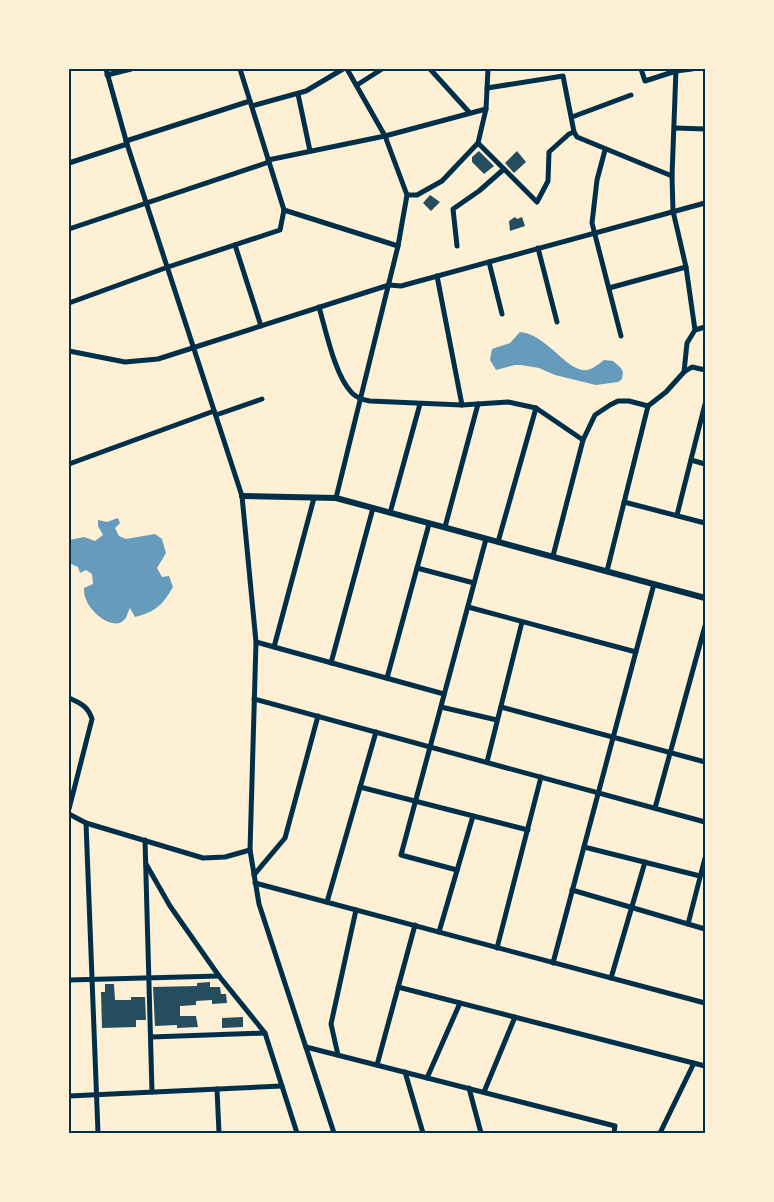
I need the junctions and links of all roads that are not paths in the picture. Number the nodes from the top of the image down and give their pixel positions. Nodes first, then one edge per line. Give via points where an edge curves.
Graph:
1 (106, 69) edge
2 (131, 69) edge
3 (240, 69) edge
4 (343, 69) edge
5 (347, 69) edge
6 (382, 69) edge
7 (430, 69) edge
8 (488, 69) edge
9 (641, 69) edge
10 (692, 69) edge
11 (676, 70) edge
12 (107, 76) junction
13 (357, 85) junction
14 (487, 88) junction
15 (298, 94) junction
16 (631, 95) dead end
17 (251, 104) junction
18 (486, 109) junction
19 (469, 112) junction
20 (572, 118) junction
21 (674, 128) junction
22 (705, 129) edge
23 (574, 132) junction
24 (385, 136) junction
25 (126, 143) junction
26 (478, 143) junction
27 (606, 150) junction
28 (310, 151) junction
29 (269, 161) junction
30 (69, 162) edge
31 (504, 169) junction
32 (672, 176) junction
33 (407, 195) junction
34 (705, 203) edge
35 (147, 204) junction
36 (284, 210) junction
37 (673, 211) junction
38 (69, 229) edge
39 (595, 232) junction
40 (235, 245) junction
41 (398, 246) junction
42 (456, 246) dead end
43 (538, 248) junction
44 (489, 262) junction
45 (168, 267) junction
46 (686, 267) junction
47 (437, 276) junction
48 (389, 285) junction
49 (609, 288) junction
50 (69, 303) edge
51 (319, 308) junction
52 (502, 314) dead end
53 (557, 322) dead end
54 (261, 326) junction
55 (705, 327) edge
56 (695, 330) junction
57 (621, 336) dead end
58 (194, 348) junction
59 (69, 351) edge
60 (705, 370) edge
61 (684, 372) junction
62 (262, 399) dead end
63 (360, 399) junction
64 (420, 404) junction
65 (478, 404) junction
66 (705, 404) edge
67 (462, 405) junction
68 (648, 406) junction
69 (536, 408) junction
70 (215, 413) junction
71 (583, 440) junction
72 (691, 460) junction
73 (70, 464) edge
74 (705, 464) edge
75 (242, 496) junction
76 (314, 498) junction
77 (336, 498) junction
78 (624, 502) junction
79 (372, 508) junction
80 (390, 513) junction
81 (677, 516) junction
82 (705, 523) edge
83 (429, 524) junction
84 (445, 528) junction
85 (486, 539) junction
86 (498, 542) junction
87 (553, 556) junction
88 (417, 568) junction
89 (607, 571) junction
90 (474, 583) junction
91 (654, 584) junction
92 (705, 598) edge
93 (468, 607) junction
94 (522, 622) junction
95 (705, 626) edge
96 (256, 642) junction
97 (274, 647) junction
98 (636, 652) junction
99 (331, 663) junction
100 (387, 678) junction
101 (444, 694) junction
102 (69, 698) edge
103 (254, 698) junction
104 (441, 706) junction
105 (501, 707) junction
106 (318, 716) junction
107 (497, 720) junction
108 (376, 732) junction
109 (613, 737) junction
110 (430, 747) junction
111 (670, 752) junction
112 (487, 762) junction
113 (705, 762) edge
114 (541, 777) junction
115 (360, 787) junction
116 (598, 792) junction
117 (415, 801) junction
118 (655, 808) junction
119 (69, 809) edge
120 (69, 814) edge
121 (473, 816) junction
122 (705, 822) edge
123 (86, 823) junction
124 (528, 830) junction
125 (145, 840) junction
126 (584, 847) junction
127 (250, 850) junction
128 (705, 858) edge
129 (645, 862) junction
130 (146, 864) junction
131 (457, 870) junction
132 (254, 875) junction
133 (700, 876) junction
134 (255, 883) junction
135 (572, 890) junction
136 (327, 902) junction
137 (632, 908) junction
138 (356, 910) junction
139 (688, 924) junction
140 (415, 925) junction
141 (705, 929) edge
142 (439, 932) junction
143 (497, 948) junction
144 (553, 962) junction
145 (219, 976) junction
146 (149, 978) junction
147 (611, 978) junction
148 (69, 980) edge
149 (93, 980) junction
150 (398, 987) junction
151 (460, 1003) junction
152 (705, 1003) edge
153 (515, 1017) junction
154 (265, 1033) junction
155 (150, 1037) junction
156 (306, 1047) junction
157 (338, 1055) junction
158 (694, 1063) junction
159 (377, 1065) junction
160 (705, 1066) edge
161 (405, 1072) junction
162 (427, 1078) junction
163 (282, 1086) junction
164 (468, 1088) junction
165 (217, 1089) junction
166 (152, 1092) junction
167 (484, 1092) junction
168 (97, 1095) junction
169 (69, 1096) edge
170 (98, 1133) edge
171 (219, 1133) edge
172 (297, 1133) edge
173 (334, 1133) edge
174 (423, 1133) edge
175 (481, 1133) edge
176 (614, 1133) edge
177 (660, 1133) edge

1 - 12 street
2 - 12 street
3 - 17 street
4 - 15 street via 314,88
5 - 13 street
6 - 13 street
7 - 19 street
8 - 14 street
9 - 11 street via 645,81
10 - 11 street
11 - 21 street
12 - 25 street
13 - 24 street
14 - 18 street
14 - 20 street via 563,76
15 - 17 street
15 - 28 street
16 - 20 street
17 - 25 street
17 - 29 street
18 - 19 street
18 - 26 street
19 - 24 street
20 - 23 street
21 - 22 street
21 - 32 street
23 - 27 street
23 - 31 street via 549,152 548,181 537,202
24 - 28 street
24 - 33 street
25 - 30 street
25 - 35 street
26 - 31 street
26 - 33 street via 442,181 417,195
27 - 32 street
27 - 39 street via 597,180 592,223
28 - 29 street
29 - 35 street
29 - 36 street
31 - 42 street via 453,209
32 - 37 street
33 - 41 street
34 - 37 street
35 - 38 street
35 - 45 street
36 - 40 street via 280,230
36 - 41 street
37 - 39 street
37 - 46 street
39 - 43 street
39 - 49 street
40 - 45 street
40 - 54 street
41 - 48 street
43 - 44 street
43 - 53 street
44 - 47 street
44 - 52 street
45 - 50 street
45 - 58 street
46 - 49 street
46 - 56 street
47 - 48 street via 401,286
47 - 67 street
48 - 51 street
48 - 63 street
49 - 57 street
51 - 54 street
51 - 63 street via 336,365 352,394
54 - 58 street
55 - 56 street
56 - 61 street via 687,343
58 - 59 street via 158,359 125,362
58 - 70 street
60 - 61 street via 692,367
61 - 68 street
62 - 70 street
63 - 64 street
63 - 77 street
64 - 67 street
64 - 80 street
65 - 67 street
65 - 69 street via 508,402
65 - 84 street
66 - 72 street
68 - 71 street via 618,401 610,405 595,415
68 - 78 street
69 - 71 street
69 - 86 street
70 - 73 street
70 - 75 street
71 - 87 street
72 - 74 street
72 - 81 street
75 - 76 street
75 - 96 street
76 - 77 street
76 - 97 street
77 - 79 street
78 - 81 street
78 - 89 street
79 - 80 street
79 - 99 street
80 - 83 street
81 - 82 street
83 - 84 street
83 - 88 street
84 - 85 street
85 - 86 street
85 - 90 street
86 - 87 street
87 - 89 street
88 - 90 street
88 - 100 street
89 - 91 street
90 - 93 street
91 - 92 street
91 - 98 street
93 - 94 street
93 - 101 street
94 - 98 street
94 - 105 street
95 - 111 street
96 - 97 street
96 - 103 street
97 - 99 street
98 - 109 street
99 - 100 street
100 - 101 street
101 - 104 street
102 - 119 street via 84,705 92,719
103 - 106 street
103 - 127 street
104 - 107 street
104 - 110 street
105 - 107 street
105 - 109 street
106 - 108 street
106 - 132 street via 285,838
107 - 112 street
108 - 110 street
108 - 115 street
109 - 111 street
109 - 116 street
110 - 112 street
110 - 117 street
111 - 113 street
111 - 118 street
112 - 114 street
114 - 116 street
114 - 124 street
115 - 117 street
115 - 136 street
116 - 118 street
116 - 126 street
117 - 121 street
117 - 131 street via 401,855
118 - 122 street
120 - 123 street
121 - 124 street
121 - 131 street
123 - 125 street
123 - 149 street
124 - 143 street
125 - 127 street via 203,858 225,857
125 - 130 street
126 - 129 street
126 - 135 street
127 - 132 street
128 - 133 street
129 - 133 street
129 - 137 street
130 - 145 street via 170,906
130 - 146 street
131 - 142 street
132 - 134 street
133 - 139 street
134 - 136 street
134 - 156 street
135 - 137 street
135 - 144 street
136 - 138 street
137 - 139 street
137 - 147 street
138 - 140 street
138 - 157 street via 331,1024
139 - 141 street
140 - 142 street
140 - 150 street
142 - 143 street
143 - 144 street
144 - 147 street
145 - 146 street
145 - 154 street
146 - 149 street
146 - 155 street
147 - 152 street
148 - 149 street
149 - 168 street
150 - 151 street
150 - 159 street
151 - 153 street
151 - 162 street
153 - 158 street
153 - 167 street
154 - 155 street
154 - 163 street
155 - 166 street
156 - 157 street
156 - 173 street
157 - 159 street
158 - 160 street
158 - 177 street
159 - 161 street
161 - 162 street
161 - 174 street
162 - 164 street
163 - 165 street
163 - 172 street
164 - 167 street
164 - 175 street
165 - 166 street
165 - 171 street
166 - 168 street
167 - 176 street via 615,1126
168 - 169 street
168 - 170 street

